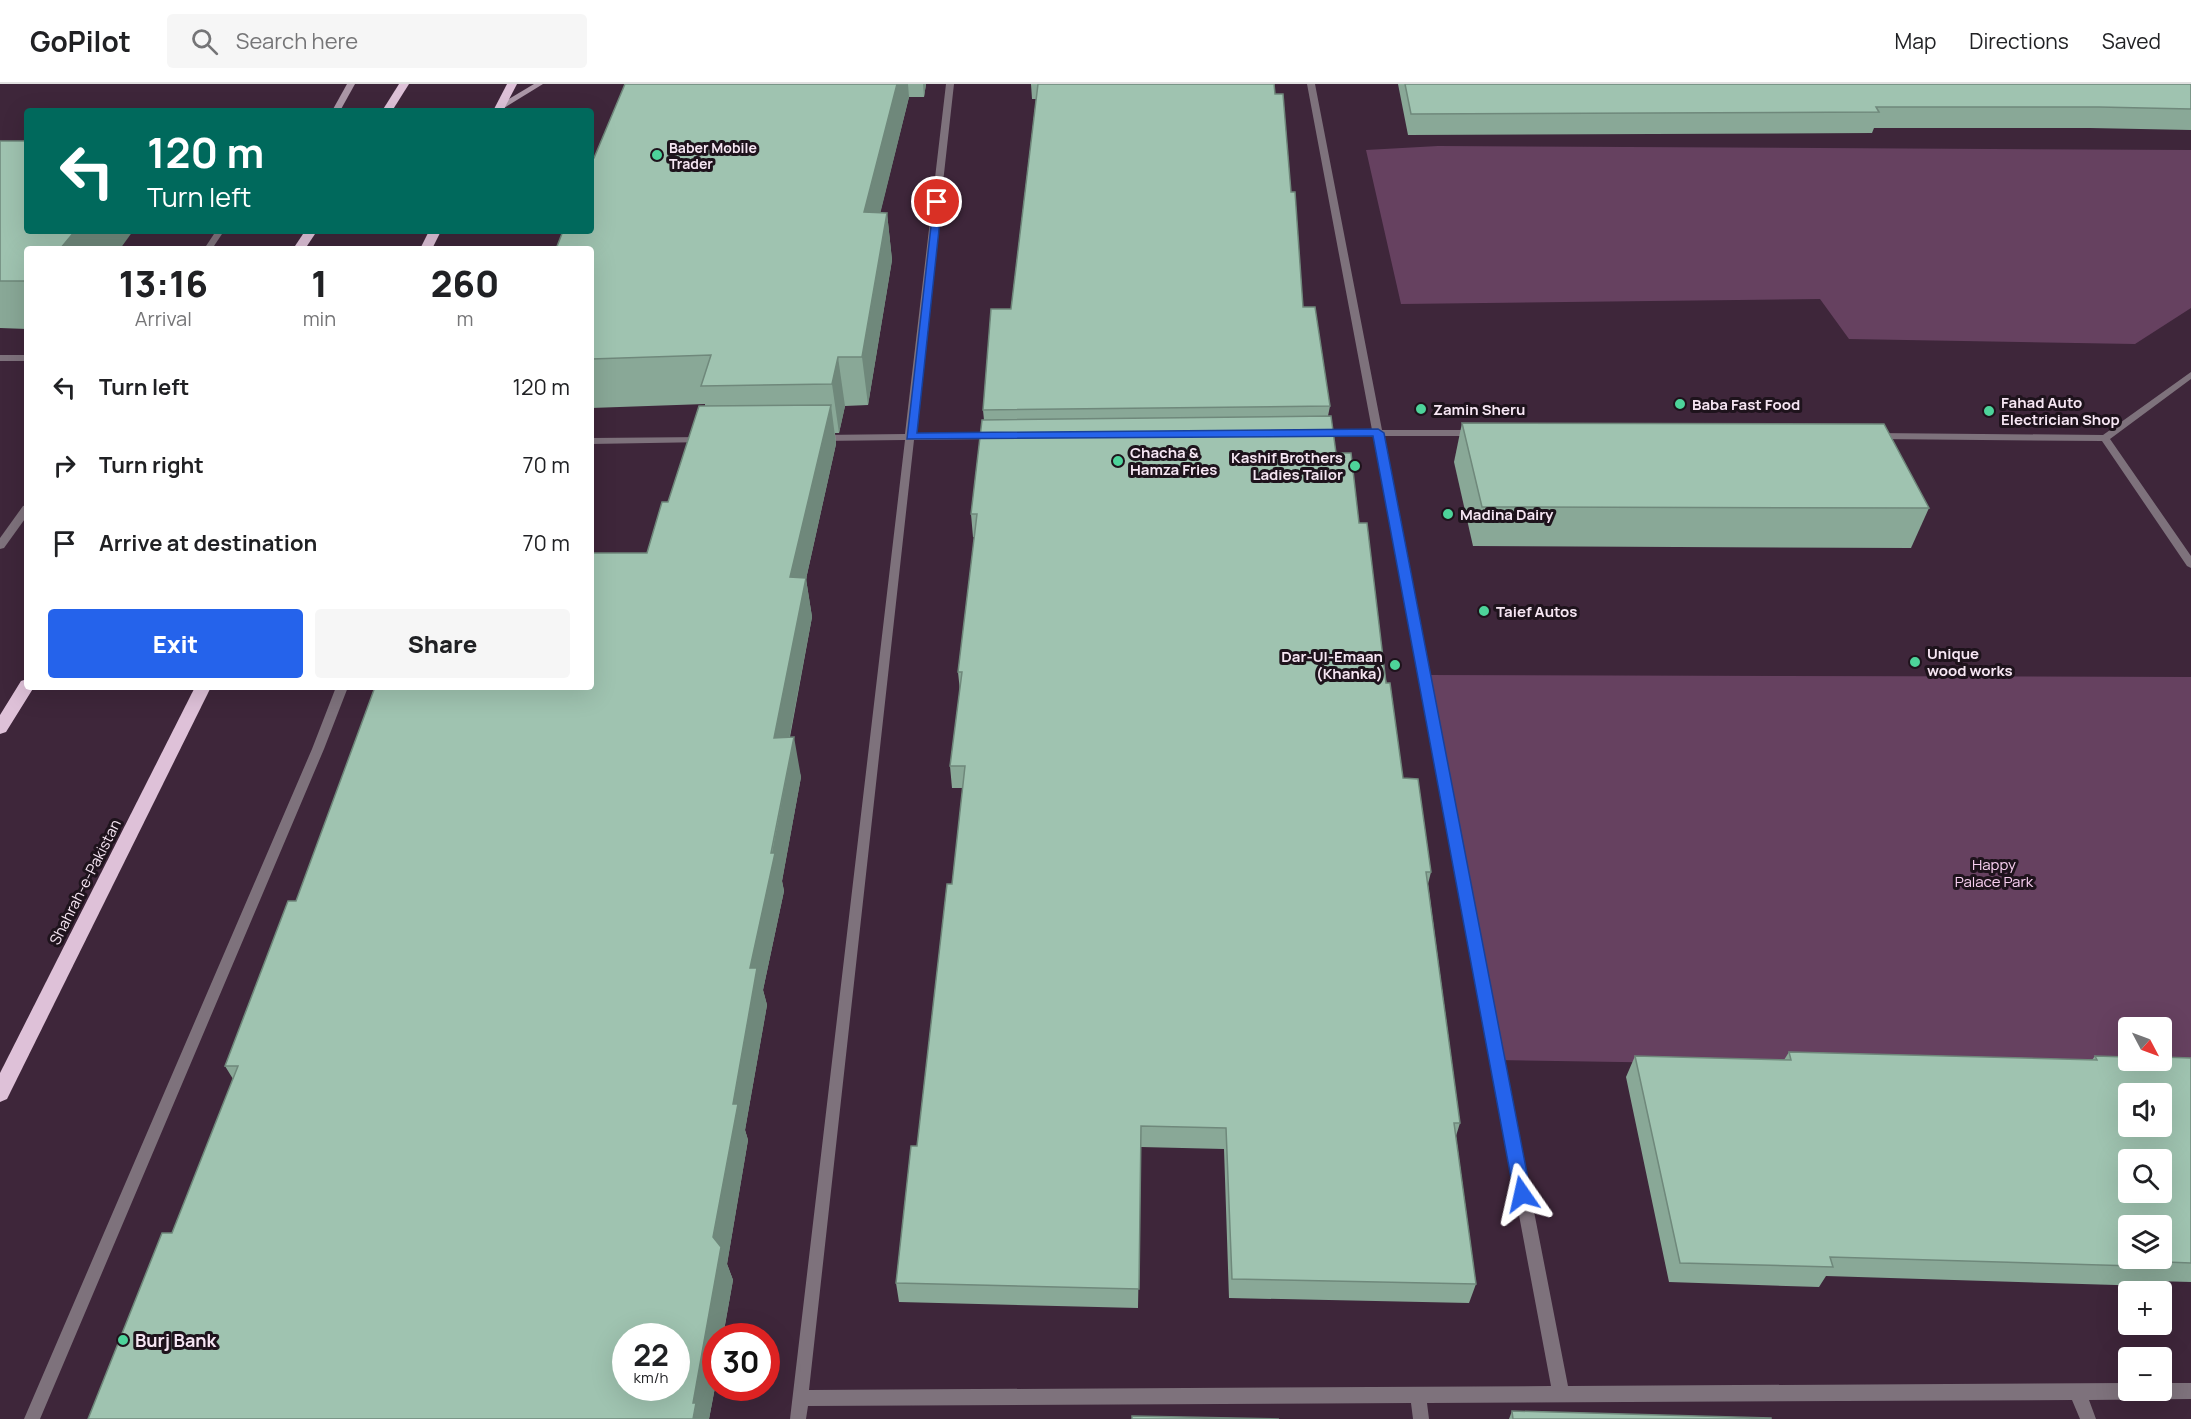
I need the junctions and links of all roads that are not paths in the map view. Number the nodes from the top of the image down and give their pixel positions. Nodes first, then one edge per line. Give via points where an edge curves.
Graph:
1 (351, 84) edge
2 (404, 84) edge
3 (512, 84) edge
4 (539, 84) edge
5 (950, 84) edge
6 (1311, 84) edge
7 (338, 108) edge
8 (389, 108) edge
9 (499, 108) edge
10 (0, 358) edge
11 (24, 358) edge
12 (2191, 375) edge
13 (1306, 433) edge
14 (1378, 433) junction
15 (1485, 434) edge
16 (1007, 436) edge
17 (1867, 436) edge
18 (911, 437) junction
19 (804, 438) edge
20 (2105, 438) junction
21 (721, 439) edge
22 (594, 441) edge
23 (24, 512) edge
24 (0, 546) edge
25 (2191, 564) edge
26 (24, 690) edge
27 (201, 690) edge
28 (341, 690) edge
29 (0, 728) edge
30 (0, 1092) edge
31 (2077, 1391) junction
32 (2191, 1391) edge
33 (1418, 1394) junction
34 (1561, 1394) junction
35 (801, 1398) junction
36 (32, 1419) edge
37 (798, 1419) edge
38 (1421, 1419) edge
39 (2088, 1419) edge

1 - 7 main road
2 - 8 highway
3 - 9 highway
4 - 9 main road
5 - 18 street
6 - 14 street
10 - 11 street
12 - 20 street
13 - 14 street
14 - 15 street
14 - 34 street
16 - 18 street
17 - 20 street
18 - 19 street
18 - 35 street
20 - 25 street
21 - 22 street
23 - 24 street
26 - 29 highway
27 - 30 highway, Shahrah-e-Pakistan
28 - 36 street
31 - 32 street
31 - 34 street
31 - 39 street
33 - 34 street
33 - 35 street
33 - 38 street
35 - 37 street

